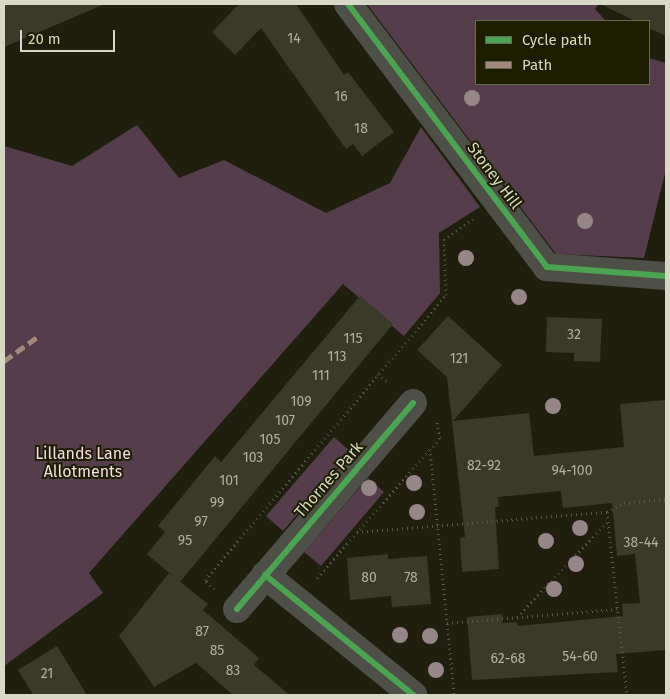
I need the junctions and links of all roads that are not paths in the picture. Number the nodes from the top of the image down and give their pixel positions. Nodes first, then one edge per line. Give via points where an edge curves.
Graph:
1 (348, 4) edge
2 (664, 268) edge
3 (413, 403) dead end
4 (265, 575) junction
5 (237, 609) road end
6 (413, 695) edge

1 - 2 street, Stoney Hill via 548,267
3 - 4 street, Thornes Park
4 - 5 street, Thornes Park
4 - 6 street

